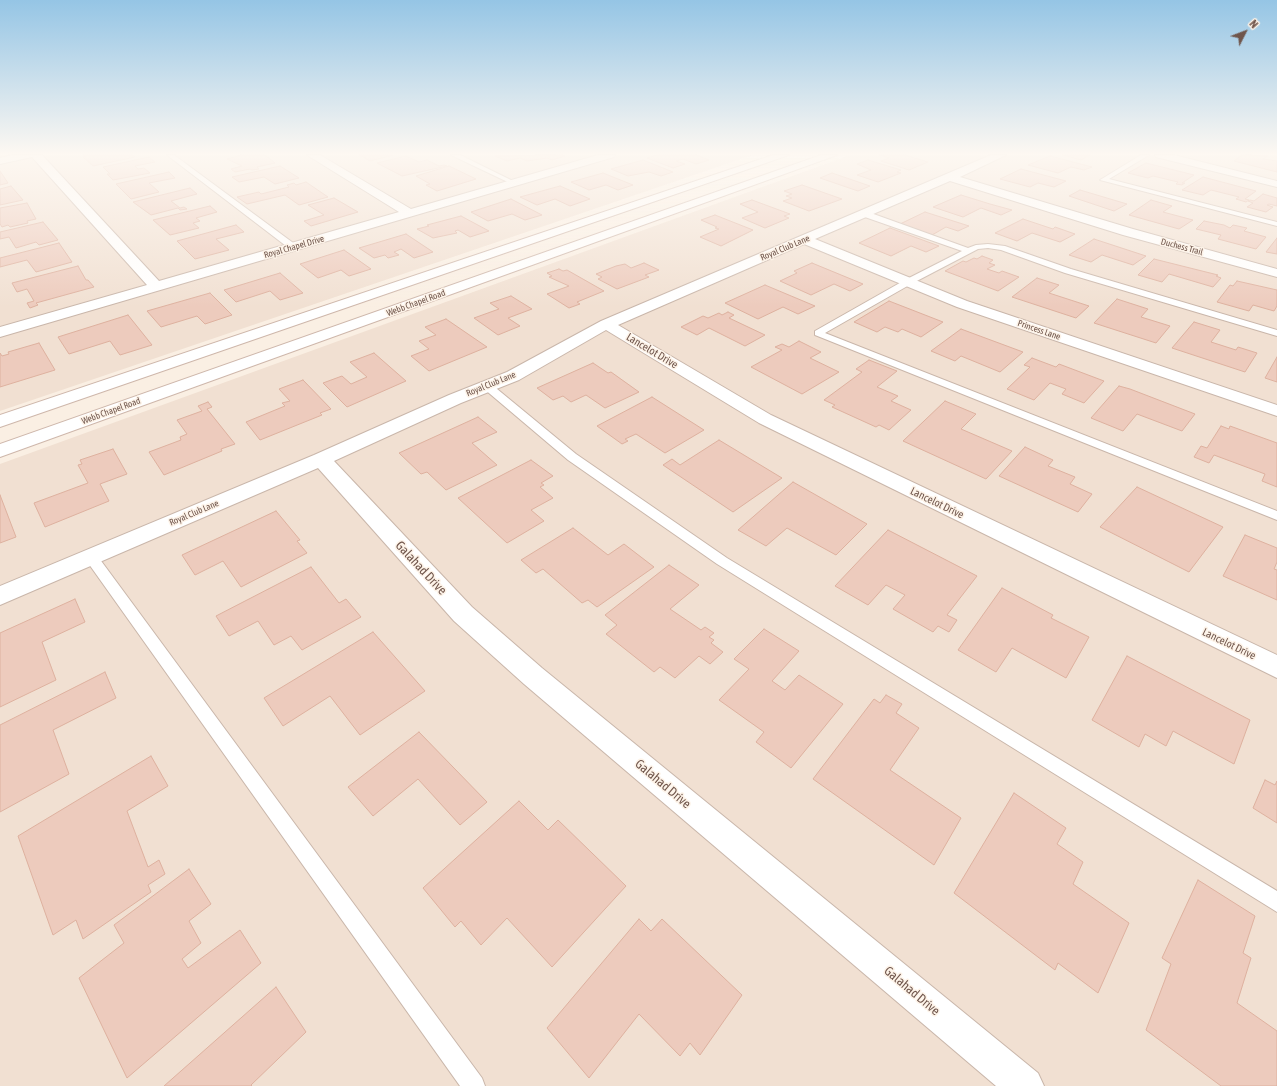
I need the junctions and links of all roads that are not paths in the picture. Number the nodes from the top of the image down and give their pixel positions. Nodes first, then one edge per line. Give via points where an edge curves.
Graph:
1 (82, 206) edge
2 (238, 206) edge
3 (397, 206) edge
4 (435, 206) edge
5 (635, 206) edge
6 (689, 206) edge
7 (884, 206) edge
8 (1043, 206) edge
9 (1205, 206) edge
10 (409, 213) junction
11 (865, 214) junction
12 (1277, 224) edge
13 (805, 240) junction
14 (293, 247) junction
15 (969, 251) junction
16 (1277, 273) edge
17 (908, 282) junction
18 (156, 286) junction
19 (606, 324) junction
20 (0, 332) edge
21 (1277, 332) edge
22 (487, 386) junction
23 (1277, 411) edge
24 (0, 421) edge
25 (0, 450) edge
26 (321, 459) junction
27 (1277, 516) edge
28 (91, 557) junction
29 (0, 596) edge
30 (1277, 667) edge
31 (1277, 902) edge
32 (474, 1086) edge
33 (1025, 1086) edge

1 - 18 street
2 - 14 lane
3 - 10 street
4 - 10 street, Royal Chapel Drive
5 - 24 street, Webb Chapel Road
6 - 25 street, Webb Chapel Road
7 - 11 street, Royal Club Lane
8 - 16 street, Duchess Trail
9 - 12 lane
10 - 14 street, Royal Chapel Drive
11 - 13 street, Royal Club Lane
11 - 15 lane
13 - 17 street, Princess Lane
13 - 19 street, Royal Club Lane
14 - 18 street, Royal Chapel Drive
15 - 17 lane
15 - 21 lane via 976,247 1002,248 1068,271
17 - 23 street, Princess Lane via 962,304
17 - 27 lane via 818,333
18 - 20 street, Royal Chapel Drive
19 - 22 street, Royal Club Lane via 513,376
19 - 30 street, Lancelot Drive via 766,419
22 - 26 street, Royal Club Lane
22 - 31 lane via 572,457 722,561
26 - 28 street, Royal Club Lane
26 - 33 street, Galahad Drive via 475,624 533,676
28 - 29 street, Royal Club Lane
28 - 32 lane

